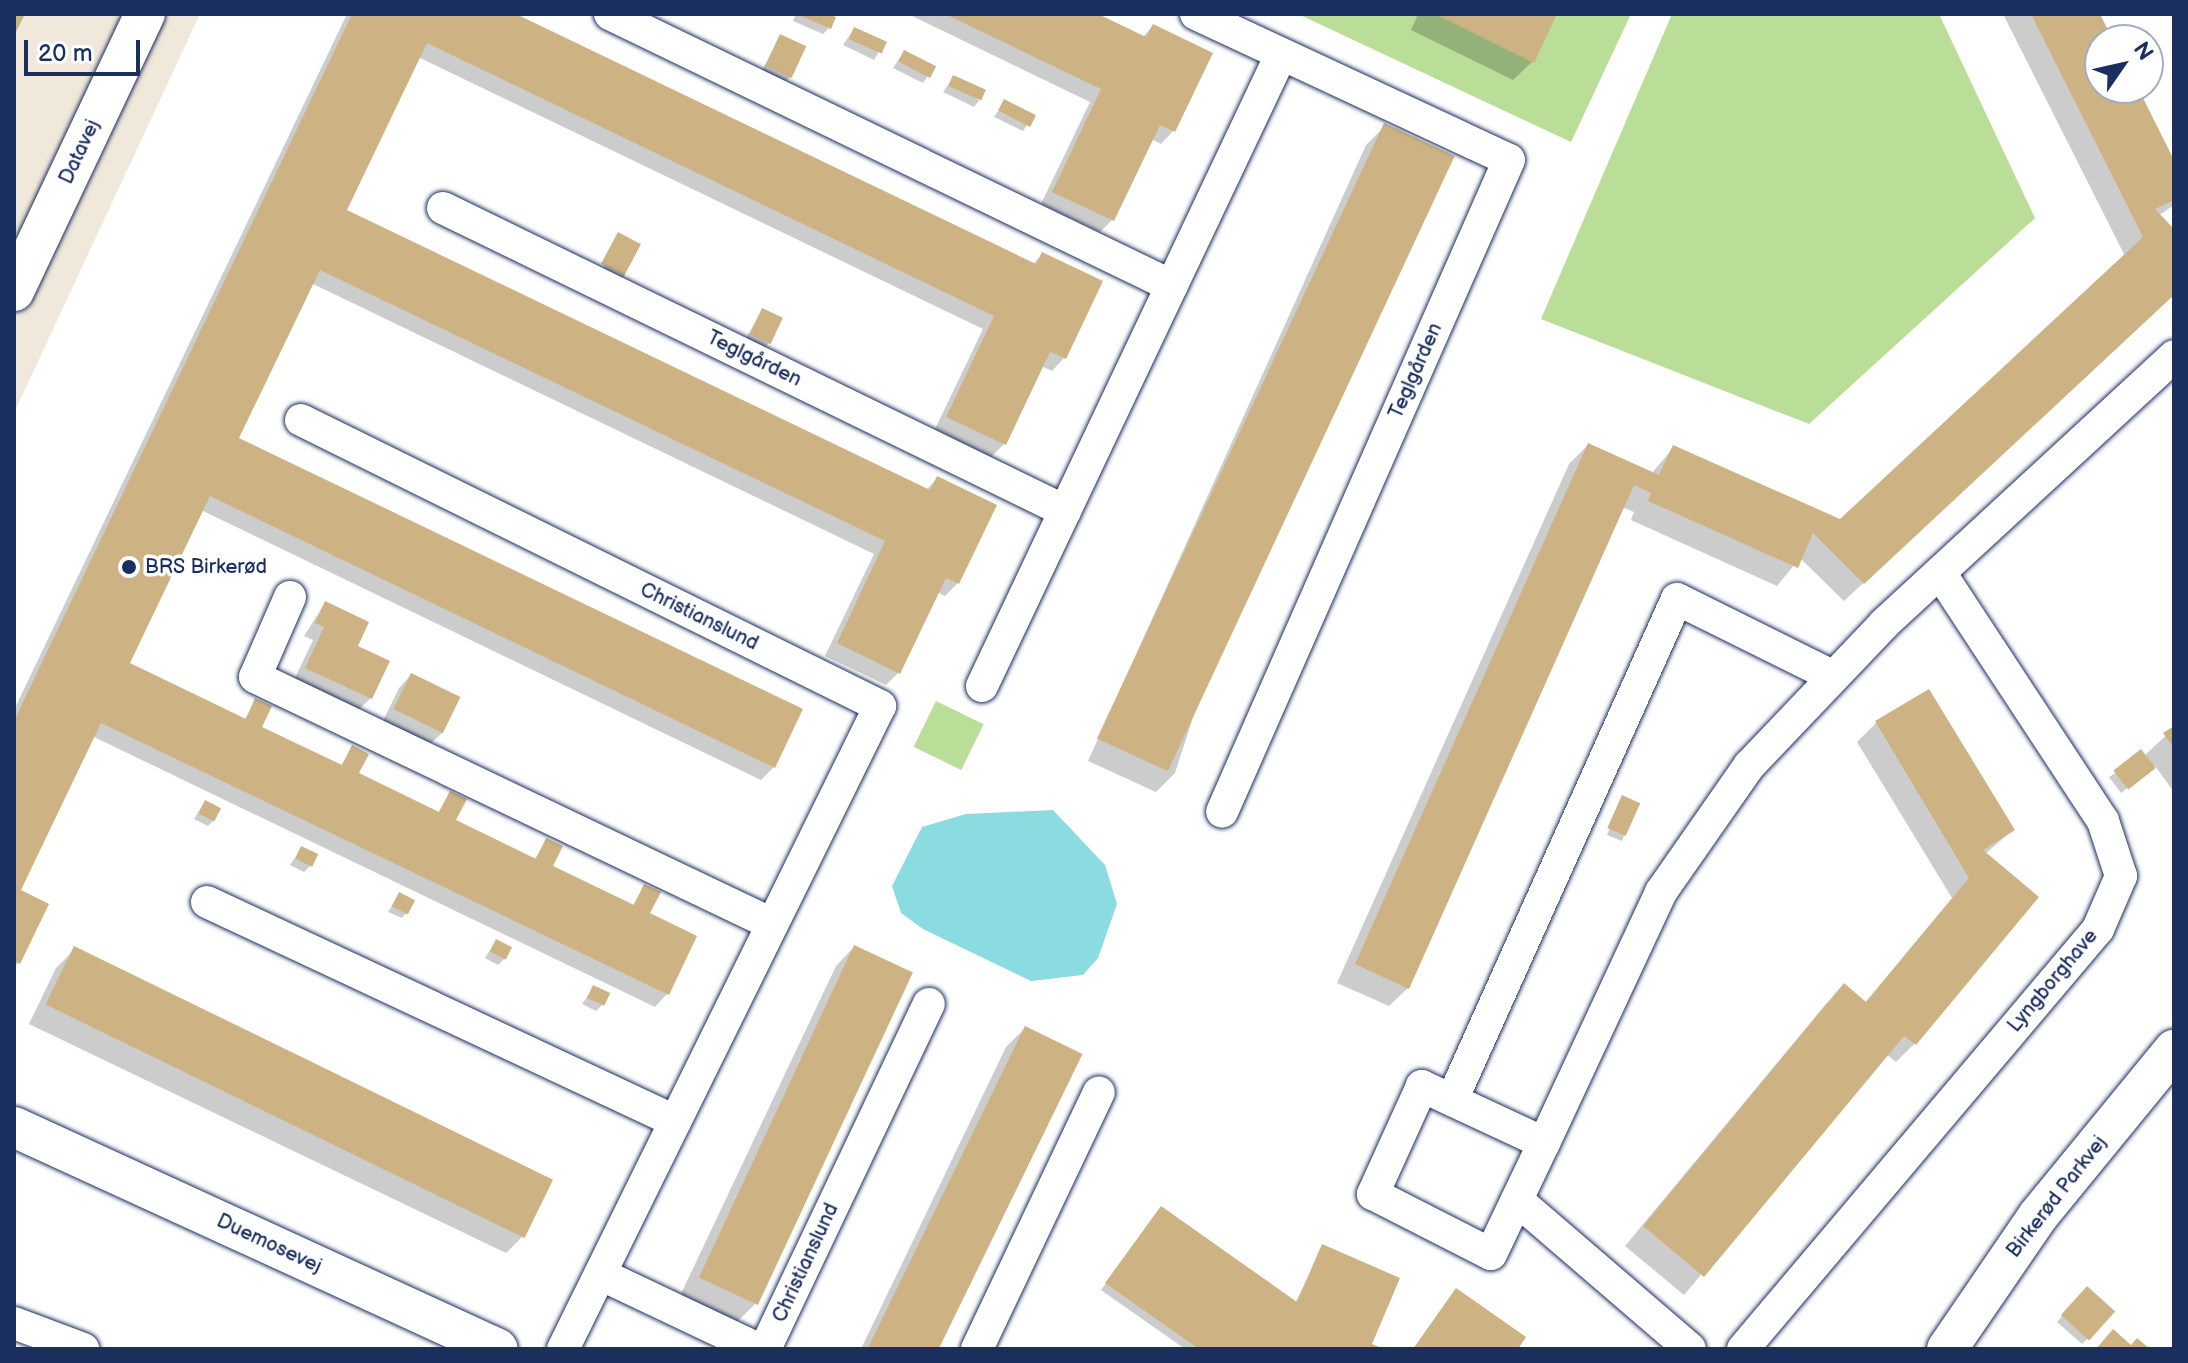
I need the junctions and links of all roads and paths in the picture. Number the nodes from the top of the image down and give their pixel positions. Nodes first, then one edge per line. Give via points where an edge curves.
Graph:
1 (145, 14) edge
2 (610, 14) edge
3 (1196, 14) edge
4 (1281, 55) junction
5 (443, 208) dead end
6 (1172, 286) junction
7 (14, 291) edge
8 (2174, 356) edge
9 (301, 420) dead end
10 (1065, 511) junction
11 (1940, 573) junction
12 (290, 597) dead end
13 (1832, 676) junction
14 (982, 686) dead end
15 (1222, 812) dead end
16 (207, 902) dead end
17 (772, 924) junction
18 (929, 1004) dead end
19 (2174, 1050) edge
20 (1099, 1092) dead end
21 (1452, 1100) junction
22 (675, 1121) junction
23 (23, 1134) edge
24 (1544, 1143) junction
25 (1517, 1200) junction
26 (600, 1274) junction
27 (14, 1323) edge
28 (83, 1349) edge
29 (498, 1349) edge
30 (563, 1349) edge
31 (758, 1349) edge
32 (765, 1349) edge
33 (977, 1349) edge
34 (1690, 1349) edge
35 (1743, 1349) edge
36 (1947, 1349) edge

1 - 7 street, Datavej
2 - 6 street
3 - 4 street, Teglgården
4 - 6 street
4 - 15 street, Teglgården via 1509,160
5 - 10 street, Teglgården
6 - 10 street
8 - 11 street
9 - 17 street, Christianslund via 880,706
10 - 14 street
11 - 13 street
11 - 35 street, Lyngborghave via 2103,821 2121,876 2098,929
12 - 17 street via 255,677
13 - 21 street via 1677,599
13 - 24 street via 1749,766 1661,892
16 - 22 street
17 - 22 street, Christianslund
18 - 32 street, Christianslund
19 - 36 street, Birkerød Parkvej via 2038,1216
20 - 33 street
21 - 24 street
21 - 25 street via 1422,1086 1373,1194 1491,1254
22 - 26 street, Christianslund
23 - 29 street, Duemosevej
24 - 25 street
25 - 34 street
26 - 30 street, Christianslund
26 - 31 street
27 - 28 street

